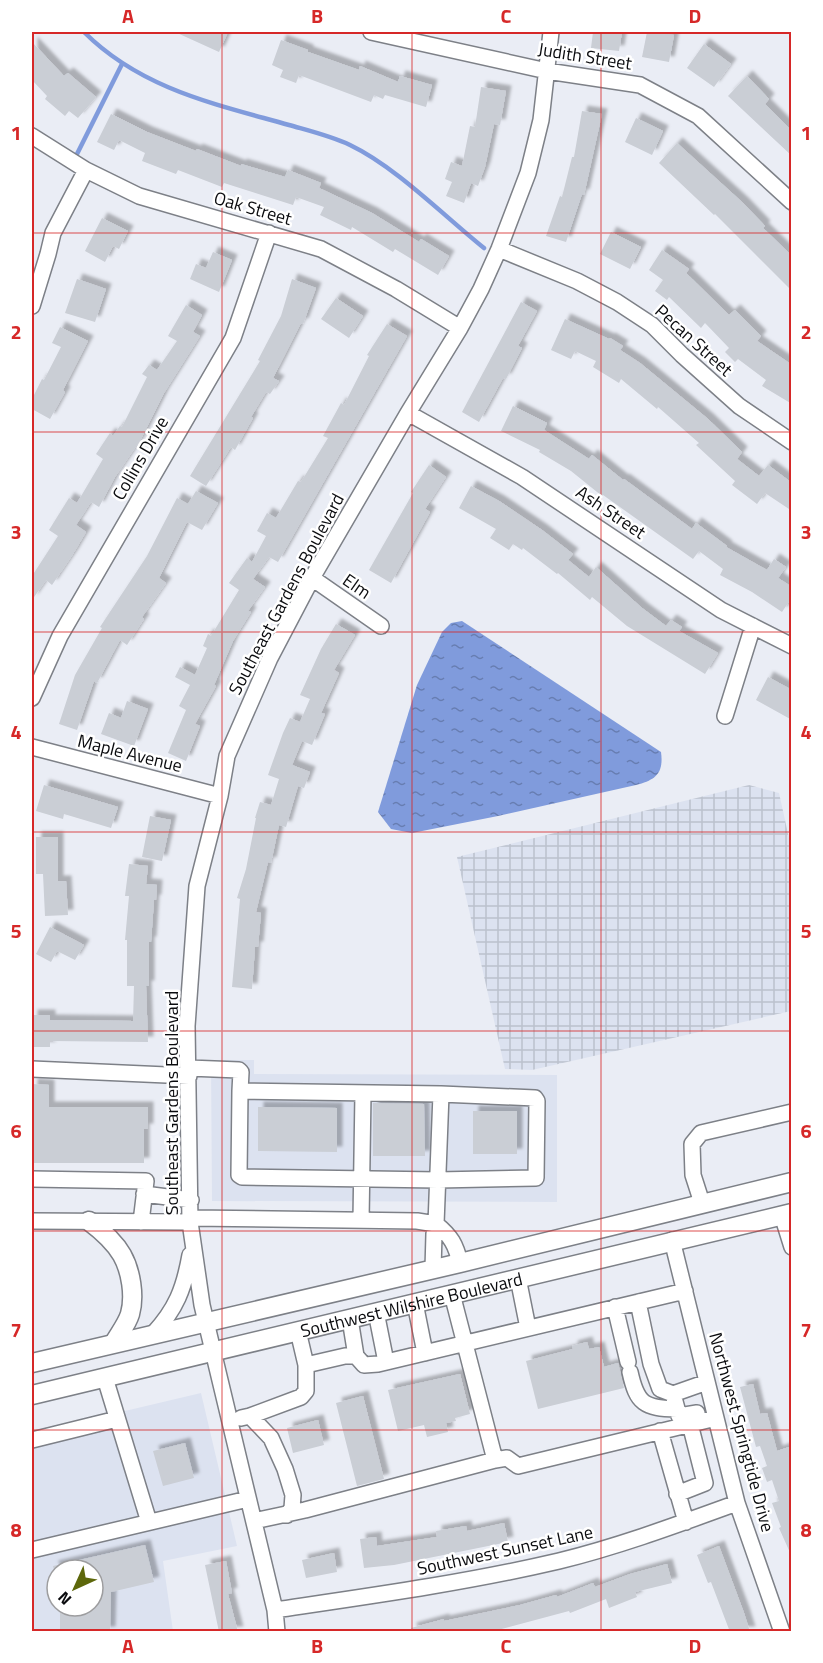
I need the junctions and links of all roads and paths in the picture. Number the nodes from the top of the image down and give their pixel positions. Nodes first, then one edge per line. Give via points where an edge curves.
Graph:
1 (371, 32) edge
2 (551, 32) edge
3 (547, 71) junction
4 (32, 136) edge
5 (86, 170) junction
6 (792, 202) edge
7 (269, 233) junction
8 (499, 249) junction
9 (32, 306) edge
10 (460, 328) junction
11 (408, 413) junction
12 (792, 442) edge
13 (312, 578) junction
14 (381, 626) dead end
15 (753, 626) junction
16 (792, 646) edge
17 (32, 698) edge
18 (725, 716) dead end
19 (32, 747) edge
20 (220, 796) junction
21 (32, 1069) edge
22 (189, 1072) junction
23 (240, 1092) junction
24 (363, 1093) junction
25 (441, 1094) junction
26 (792, 1112) edge
27 (32, 1179) edge
28 (361, 1179) junction
29 (438, 1180) junction
30 (792, 1182) edge
31 (144, 1194) junction
32 (191, 1200) junction
33 (702, 1203) junction
34 (787, 1214) edge
35 (360, 1220) junction
36 (32, 1221) edge
37 (89, 1221) junction
38 (141, 1222) junction
39 (436, 1224) junction
40 (191, 1226) junction
41 (672, 1240) junction
42 (792, 1247) edge
43 (460, 1263) junction
44 (433, 1269) junction
45 (518, 1278) junction
46 (685, 1291) junction
47 (452, 1294) junction
48 (638, 1302) junction
49 (415, 1303) junction
50 (615, 1308) junction
51 (376, 1312) junction
52 (350, 1319) junction
53 (206, 1322) junction
54 (528, 1328) junction
55 (298, 1331) junction
56 (153, 1334) junction
57 (114, 1343) junction
58 (464, 1343) junction
59 (213, 1352) junction
60 (425, 1353) junction
61 (356, 1356) junction
62 (386, 1362) junction
63 (32, 1363) edge
64 (306, 1365) junction
65 (105, 1377) junction
66 (707, 1382) junction
67 (32, 1395) edge
68 (675, 1401) junction
69 (715, 1414) junction
70 (250, 1416) junction
71 (117, 1419) junction
72 (230, 1421) junction
73 (690, 1424) junction
74 (660, 1431) junction
75 (32, 1440) edge
76 (495, 1460) junction
77 (677, 1494) junction
78 (248, 1499) junction
79 (737, 1503) junction
80 (286, 1515) junction
81 (254, 1521) junction
82 (148, 1522) junction
83 (686, 1522) junction
84 (32, 1550) edge
85 (275, 1610) junction
86 (277, 1632) edge
87 (782, 1632) edge

1 - 3 street, Judith Street
2 - 3 street, Southeast Gardens Boulevard
3 - 6 street, Judith Street via 640,85 669,100 698,116
3 - 8 street, Southeast Gardens Boulevard via 541,120 528,173
4 - 5 street, Oak Street
5 - 7 street, Oak Street via 139,196
5 - 9 street via 53,233
7 - 10 street, Oak Street via 321,249
7 - 17 street, Collins Drive via 233,338 60,636
8 - 10 street, Southeast Gardens Boulevard
8 - 12 street, Pecan Street via 578,281 652,325 739,405
10 - 11 street, Southeast Gardens Boulevard
11 - 13 street, Southeast Gardens Boulevard
11 - 15 street, Ash Street via 522,477 721,610
13 - 14 street, Elm
13 - 20 street, Southeast Gardens Boulevard via 245,713 228,756
15 - 16 street, Ash Street
15 - 18 street
19 - 20 street, Maple Avenue
20 - 22 street, Southeast Gardens Boulevard via 197,886 187,1026
21 - 22 street
22 - 23 street via 237,1069 241,1072
22 - 32 street, Southeast Gardens Boulevard
23 - 24 street
23 - 28 street via 240,1176
24 - 25 street
24 - 28 street
25 - 29 street
25 - 29 street via 535,1098 538,1175 533,1179
26 - 33 street via 701,1133 692,1144 693,1175
27 - 31 street via 146,1181
28 - 29 street
28 - 35 street
29 - 39 street
30 - 33 main road, Southwest Wilshire Boulevard
31 - 32 street
31 - 38 street
32 - 40 street, Southeast Gardens Boulevard
33 - 43 main road, Southwest Wilshire Boulevard
34 - 41 main road, Southwest Wilshire Boulevard
34 - 42 street
35 - 39 street
35 - 40 street
36 - 37 street
37 - 38 street
37 - 57 main road via 105,1233 122,1255 131,1283 133,1302
38 - 40 street
39 - 43 street via 456,1244
39 - 44 street
40 - 53 street, Southeast Gardens Boulevard
40 - 56 street via 182,1290 170,1314
41 - 45 main road, Southwest Wilshire Boulevard
41 - 46 street, Northwest Springtide Drive
43 - 44 main road, Southwest Wilshire Boulevard
44 - 53 main road, Southwest Wilshire Boulevard
45 - 47 main road, Southwest Wilshire Boulevard
45 - 54 street
46 - 48 street
46 - 66 street, Northwest Springtide Drive
47 - 49 main road, Southwest Wilshire Boulevard
47 - 58 street
48 - 50 street
48 - 68 street via 657,1381 660,1389
49 - 51 main road, Southwest Wilshire Boulevard
49 - 60 street
50 - 54 street
50 - 68 street via 634,1392 655,1408
51 - 52 main road, Southwest Wilshire Boulevard
51 - 62 street
52 - 55 main road, Southwest Wilshire Boulevard
52 - 61 street
53 - 56 main road, Southwest Wilshire Boulevard
53 - 59 street, Southeast Gardens Boulevard
54 - 58 street
55 - 59 main road, Southwest Wilshire Boulevard
55 - 64 street
56 - 57 main road, Southwest Wilshire Boulevard
57 - 63 main road, Southwest Wilshire Boulevard
58 - 60 street
58 - 76 street
59 - 65 main road, Southwest Wilshire Boulevard
59 - 72 street, Southeast Gardens Boulevard
60 - 62 street
61 - 62 street via 364,1365
61 - 64 street
64 - 70 street via 306,1391 301,1397
65 - 67 main road, Southwest Wilshire Boulevard
65 - 71 street
66 - 68 street
66 - 69 street, Northwest Springtide Drive
68 - 69 street via 679,1416
69 - 73 street
69 - 79 street, Northwest Springtide Drive
70 - 72 street
70 - 80 street via 271,1438 285,1469 293,1494 292,1508
71 - 75 street
71 - 82 street
72 - 78 street, Southeast Gardens Boulevard
73 - 74 street
73 - 77 street via 705,1483
74 - 76 street via 518,1466 507,1458
74 - 77 street
76 - 80 street
77 - 83 street
78 - 81 street, Southeast Gardens Boulevard
78 - 82 street
79 - 83 street, Southwest Sunset Lane
79 - 87 street, Northwest Springtide Drive
80 - 81 street
81 - 85 street, Southeast Gardens Boulevard
82 - 84 street
83 - 85 street, Southwest Sunset Lane via 549,1563 427,1588
85 - 86 street, Southeast Gardens Boulevard

